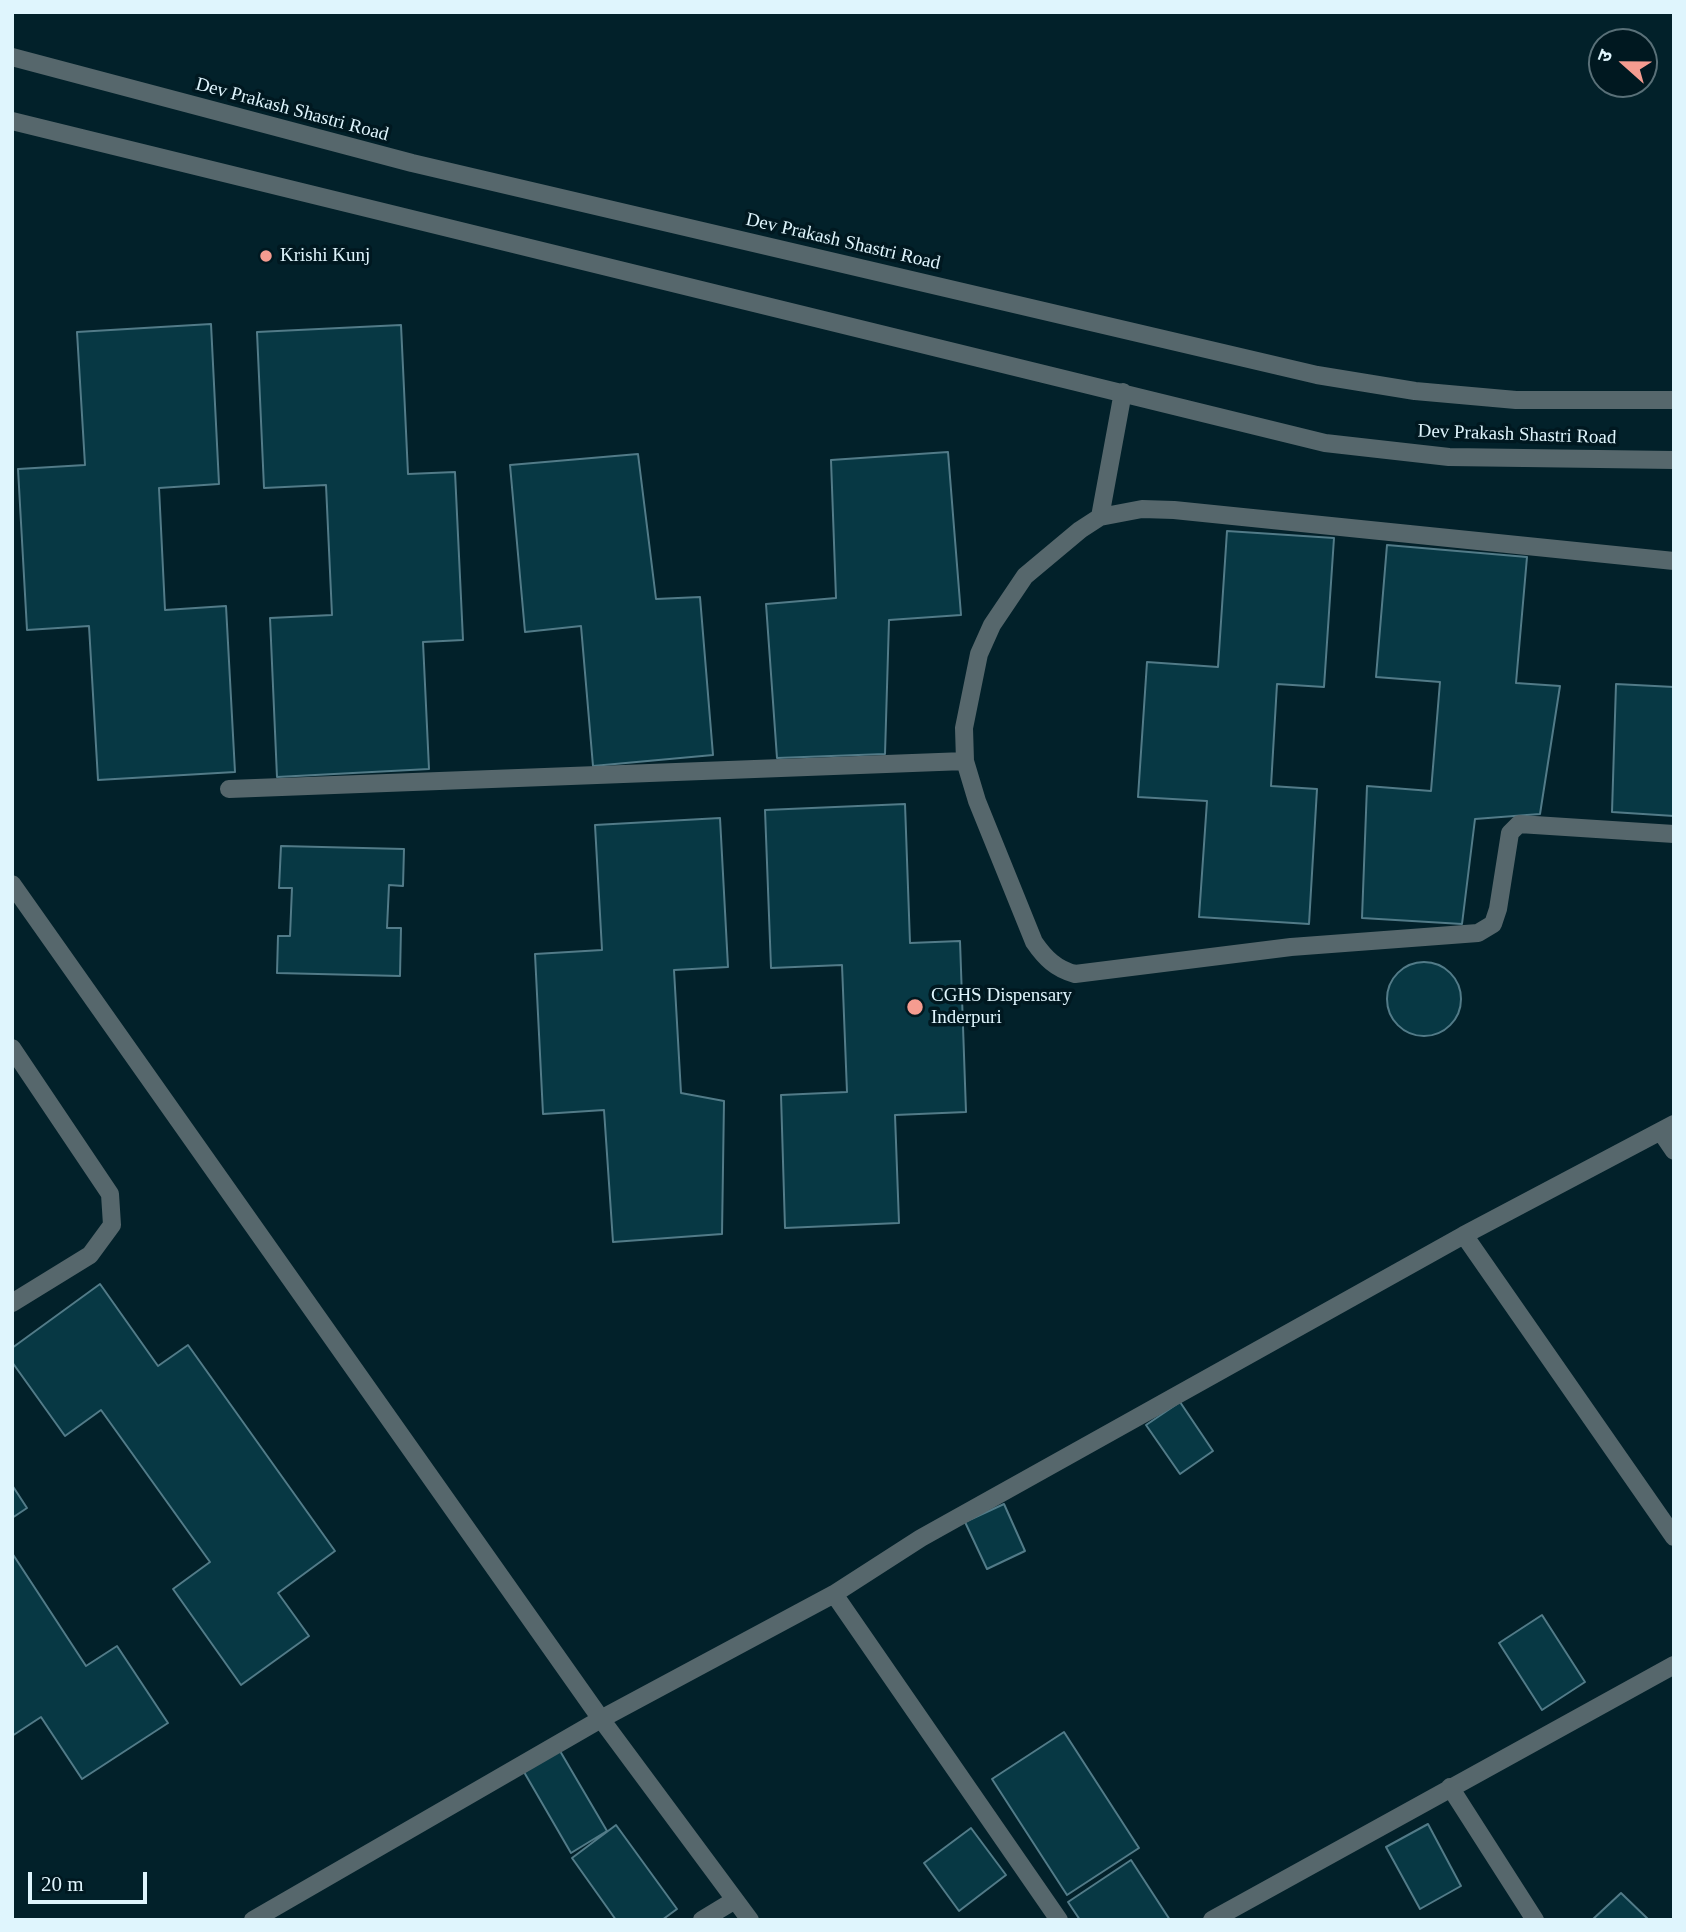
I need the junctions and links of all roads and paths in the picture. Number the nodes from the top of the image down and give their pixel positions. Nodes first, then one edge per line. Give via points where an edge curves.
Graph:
1 (12, 57) edge
2 (12, 121) edge
3 (1124, 392) junction
4 (1674, 400) edge
5 (1674, 460) edge
6 (1100, 517) junction
7 (1674, 561) edge
8 (965, 761) junction
9 (229, 789) dead end
10 (1674, 834) edge
11 (12, 884) edge
12 (12, 1048) edge
13 (1667, 1128) edge
14 (1674, 1151) edge
15 (1464, 1235) junction
16 (12, 1303) edge
17 (1674, 1537) edge
18 (834, 1594) junction
19 (1674, 1665) edge
20 (601, 1719) junction
21 (1450, 1787) junction
22 (735, 1900) junction
23 (253, 1920) edge
24 (702, 1920) edge
25 (750, 1920) edge
26 (1059, 1920) edge
27 (1212, 1920) edge
28 (1535, 1920) edge

1 - 4 street, Dev Prakash Shastri Road via 412,163 1317,374 1415,391 1516,400
2 - 3 street, Dev Prakash Shastri Road
3 - 5 street, Dev Prakash Shastri Road via 1338,444 1449,457
3 - 6 street
6 - 7 street via 1142,509 1174,510
6 - 8 street via 1025,576 992,625 979,654 971,692 964,728
8 - 9 street
8 - 10 street via 976,801 1034,942 1044,957 1075,974 1292,947 1478,933 1493,924 1510,834 1518,824
11 - 20 street
12 - 16 street via 110,1194 112,1225 90,1255
13 - 14 street
13 - 15 street
15 - 17 street
15 - 18 street via 921,1538
18 - 20 street
18 - 26 street
19 - 21 street
20 - 22 street
20 - 23 street
21 - 27 street
21 - 28 street
22 - 24 street
22 - 25 street

